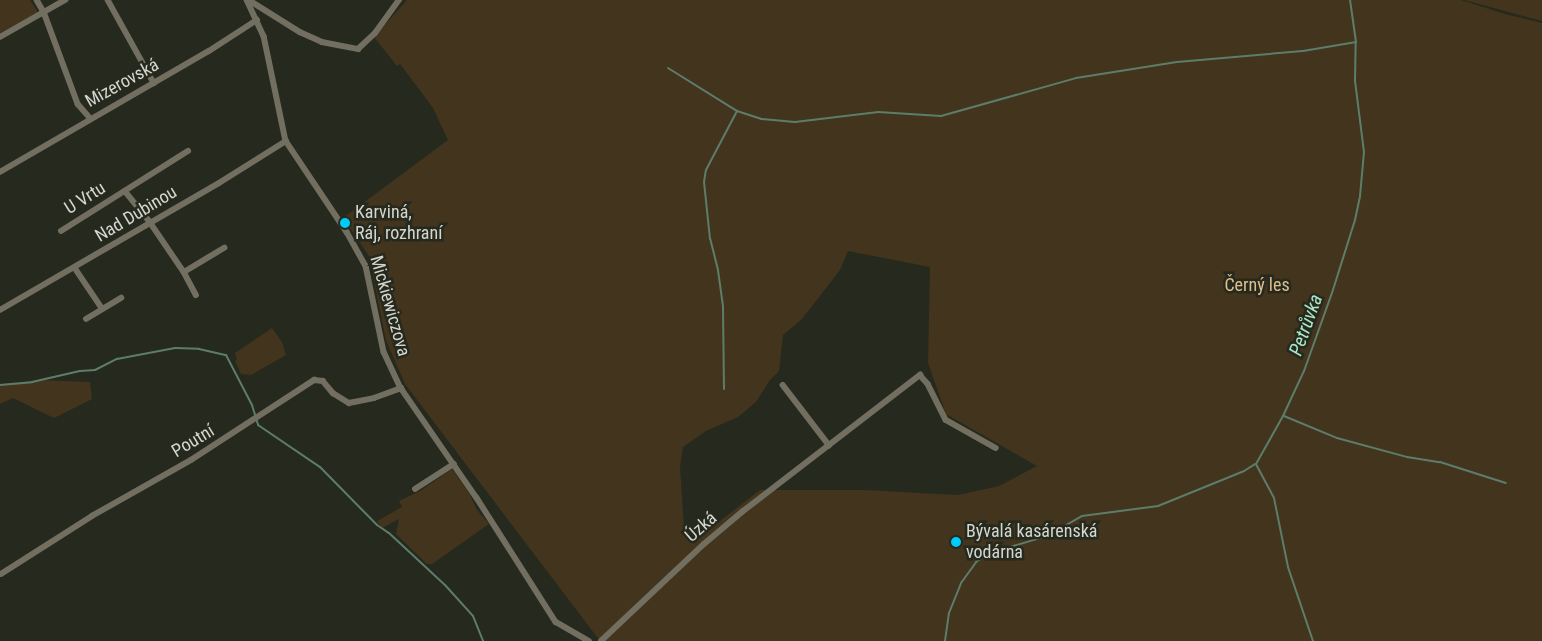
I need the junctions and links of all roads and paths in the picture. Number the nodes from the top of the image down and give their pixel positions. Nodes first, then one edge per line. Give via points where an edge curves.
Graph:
1 (37, 0) edge
2 (65, 0) edge
3 (108, 0) edge
4 (399, 0) edge
5 (250, 1) edge
6 (44, 12) junction
7 (257, 20) junction
8 (0, 37) edge
9 (154, 83) junction
10 (90, 118) junction
11 (286, 140) junction
12 (188, 151) dead end
13 (0, 172) edge
14 (125, 191) junction
15 (150, 222) junction
16 (61, 231) dead end
17 (224, 248) dead end
18 (75, 268) junction
19 (184, 272) junction
20 (196, 295) dead end
21 (121, 298) dead end
22 (102, 308) junction
23 (0, 310) edge
24 (86, 319) dead end
25 (783, 385) dead end
26 (402, 388) junction
27 (829, 445) junction
28 (996, 448) dead end
29 (454, 464) junction
30 (415, 489) dead end
31 (1, 574) edge
32 (589, 641) edge
33 (601, 641) edge

1 - 6 street
2 - 6 street
3 - 9 street
4 - 5 street via 375,33 358,49 322,42
5 - 7 street, Mickiewiczova
6 - 8 street
6 - 10 street via 78,104
7 - 9 street, Mizerovská
7 - 11 street, Mickiewiczova via 269,54
9 - 10 street, Mizerovská
10 - 13 street, Mizerovská
11 - 15 street, Nad Dubinou
11 - 26 street, Mickiewiczova via 366,266 384,352
12 - 14 street, U Vrtu
14 - 15 street, U Vrtu
14 - 16 street, U Vrtu
15 - 18 street, Nad Dubinou
15 - 19 street, U Vrtu
17 - 19 street
18 - 22 street
18 - 23 street, Nad Dubinou
19 - 20 street, U Vrtu
21 - 22 street
22 - 24 street
25 - 27 street
26 - 29 street, Mickiewiczova
26 - 31 street, Poutní via 349,403 333,393 323,381 314,380 191,460 92,516
27 - 28 street, Úzká via 920,375 946,420
27 - 33 street, Úzká via 710,539
29 - 30 street
29 - 32 street, Mickiewiczova via 556,622

